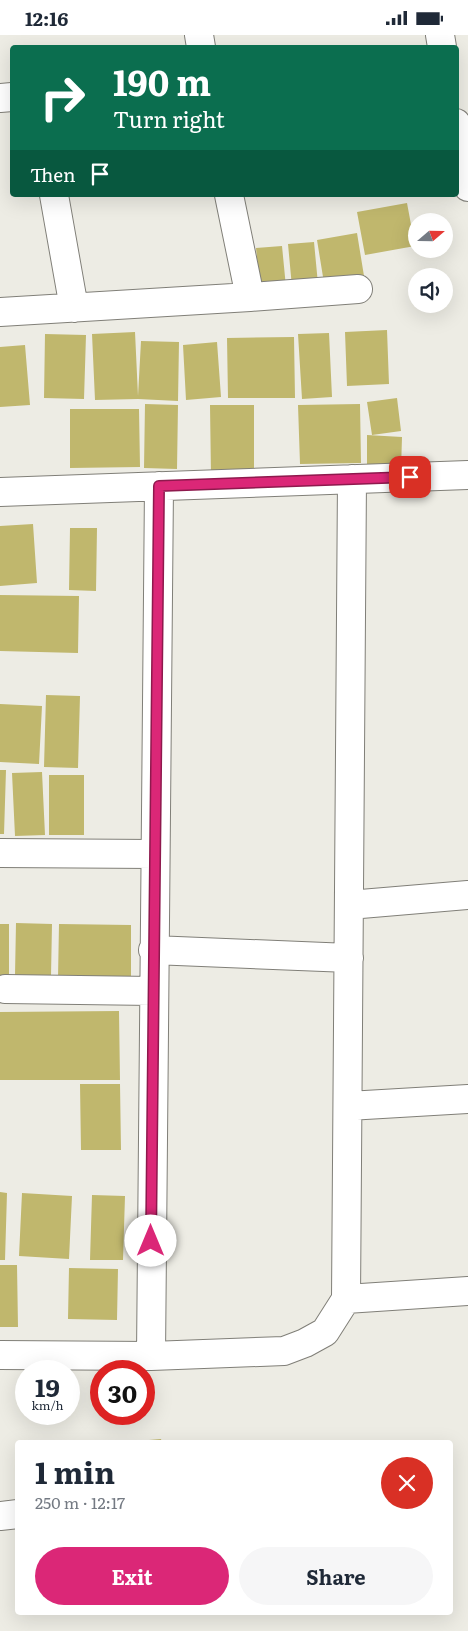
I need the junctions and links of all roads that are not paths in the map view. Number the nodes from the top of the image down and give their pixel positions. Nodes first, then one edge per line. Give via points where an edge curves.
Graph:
1 (459, 139) edge
2 (468, 187) edge
3 (54, 197) edge
4 (229, 197) edge
5 (358, 289) dead end
6 (250, 297) junction
7 (74, 308) junction
8 (0, 313) edge
9 (468, 475) edge
10 (352, 479) junction
11 (159, 486) junction
12 (0, 491) edge
13 (0, 853) edge
14 (154, 854) junction
15 (468, 895) edge
16 (349, 905) junction
17 (153, 950) junction
18 (348, 958) junction
19 (5, 989) dead end
20 (153, 991) junction
21 (468, 1099) edge
22 (348, 1106) junction
23 (468, 1291) edge
24 (346, 1299) junction
25 (0, 1355) edge
26 (151, 1356) junction
27 (15, 1514) edge
28 (0, 1515) edge

1 - 2 street
3 - 7 street
4 - 6 street
5 - 6 street
6 - 7 street
7 - 8 street
9 - 10 street
10 - 11 street
10 - 16 street
11 - 12 street
11 - 14 street
13 - 14 street
14 - 17 street
15 - 16 street
16 - 18 street
17 - 18 street
17 - 20 street
18 - 22 street
19 - 20 street
20 - 26 street
21 - 22 street
22 - 24 street
23 - 24 street
24 - 26 street via 325,1333 284,1351
25 - 26 street
27 - 28 street

